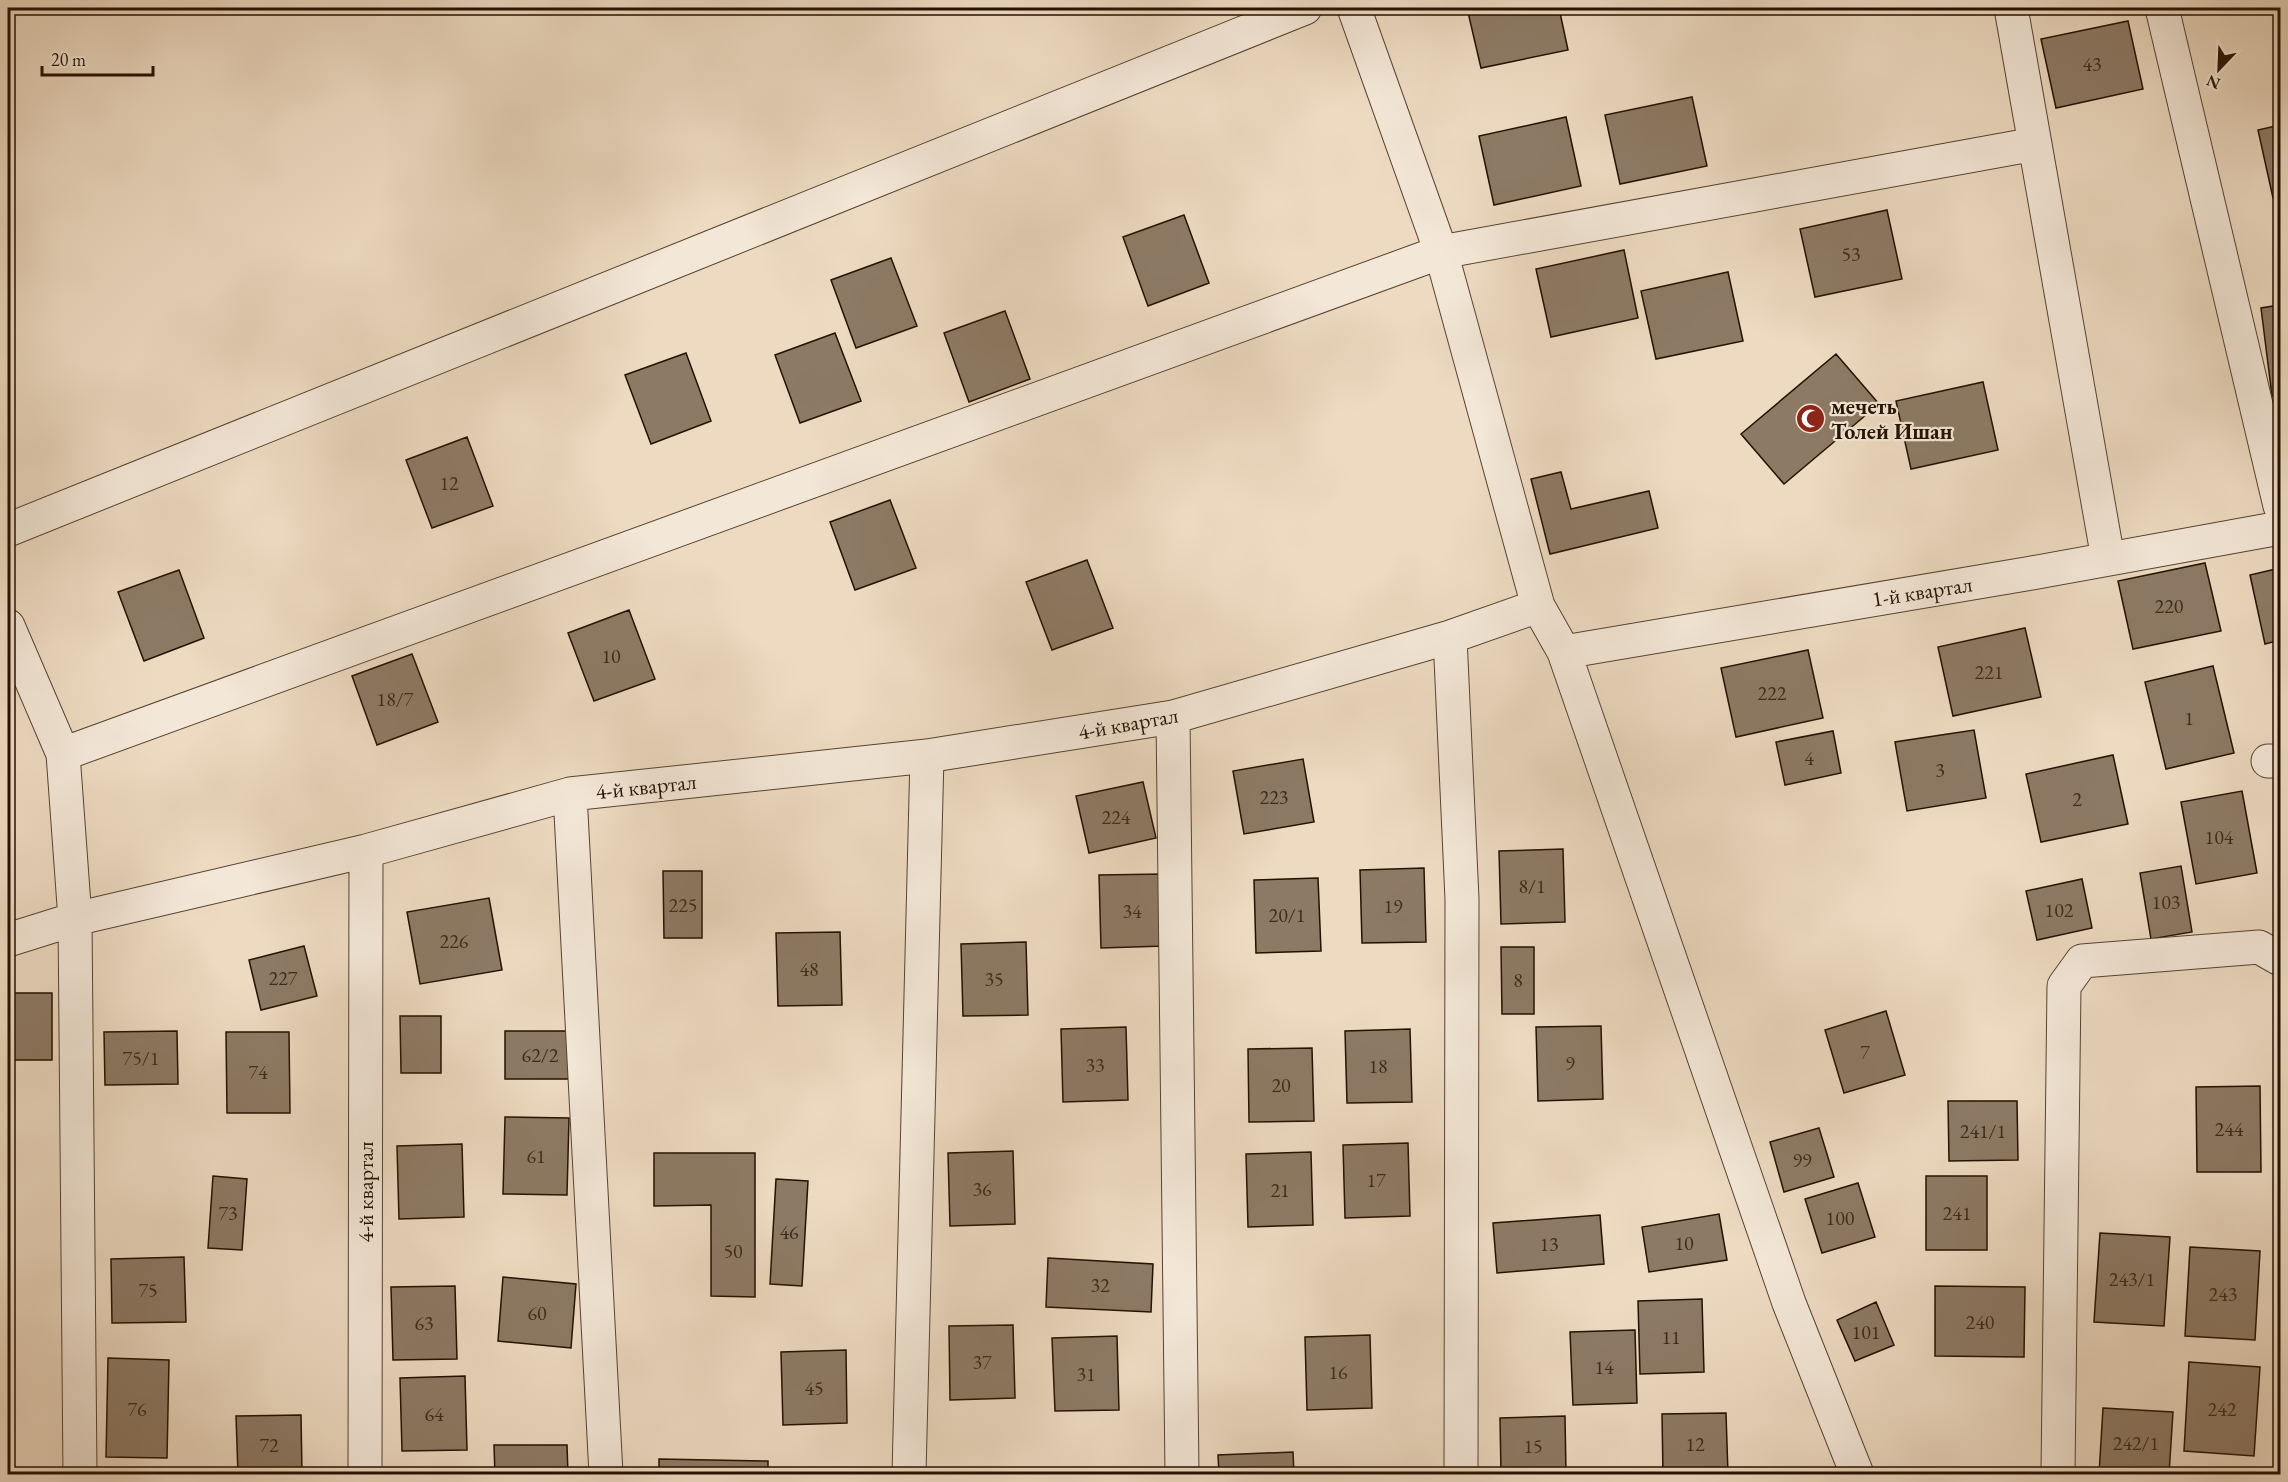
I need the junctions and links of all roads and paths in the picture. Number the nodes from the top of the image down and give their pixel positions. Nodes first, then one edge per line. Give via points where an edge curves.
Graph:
1 (1305, 8) edge
2 (1354, 8) edge
3 (2011, 8) edge
4 (2162, 8) edge
5 (2035, 144) junction
6 (1442, 252) junction
7 (2280, 506) edge
8 (2280, 528) edge
9 (8, 530) edge
10 (2108, 559) junction
11 (1538, 606) junction
12 (8, 626) edge
13 (1450, 637) junction
14 (1564, 652) junction
15 (1173, 717) junction
16 (63, 754) junction
17 (927, 756) junction
18 (570, 794) junction
19 (366, 851) junction
20 (75, 919) junction
21 (8, 940) edge
22 (2280, 959) edge
23 (80, 1474) edge
24 (365, 1474) edge
25 (606, 1474) edge
26 (909, 1474) edge
27 (1182, 1474) edge
28 (1461, 1474) edge
29 (1857, 1474) edge
30 (2058, 1474) edge

1 - 9 street
2 - 6 street
3 - 5 street
4 - 7 street
5 - 6 street
5 - 10 street
6 - 11 street
6 - 16 street
8 - 10 street, 1-й квартал
10 - 14 street, 1-й квартал
11 - 13 street, 4-й квартал
11 - 14 street
12 - 16 street
13 - 15 street, 4-й квартал
13 - 28 street via 1462,899
14 - 29 street via 1790,1303
15 - 17 street, 4-й квартал
15 - 27 street
16 - 20 street
17 - 18 street, 4-й квартал
17 - 26 street
18 - 19 street, 4-й квартал
18 - 25 street
19 - 20 street
19 - 24 street, 4-й квартал
20 - 21 street
20 - 23 street
22 - 30 street via 2259,947 2082,961 2064,986

